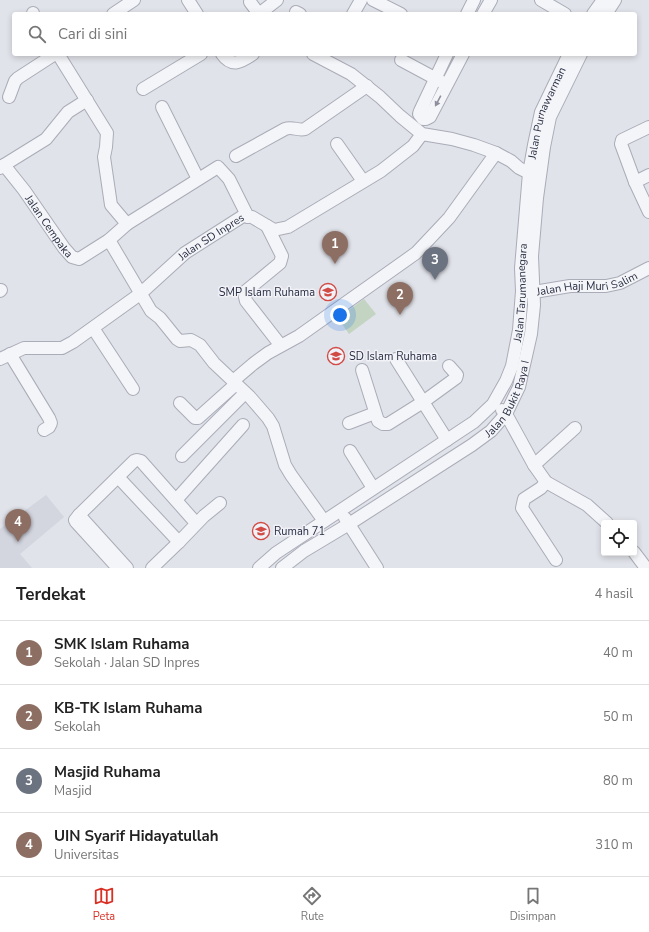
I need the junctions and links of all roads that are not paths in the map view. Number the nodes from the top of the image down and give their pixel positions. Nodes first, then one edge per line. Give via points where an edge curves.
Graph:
1 (134, 0) edge
2 (188, 0) edge
3 (277, 0) edge
4 (361, 0) edge
5 (373, 0) edge
6 (474, 0) edge
7 (490, 0) edge
8 (541, 0) edge
9 (250, 2) dead end
10 (608, 4) edge
11 (116, 12) edge
12 (196, 12) edge
13 (258, 12) edge
14 (262, 12) edge
15 (354, 12) edge
16 (396, 12) edge
17 (467, 12) edge
18 (484, 12) edge
19 (562, 12) edge
20 (596, 12) edge
21 (54, 56) edge
22 (58, 56) edge
23 (198, 56) edge
24 (223, 56) edge
25 (250, 56) edge
26 (445, 56) edge
27 (462, 56) edge
28 (568, 56) edge
29 (580, 56) edge
30 (326, 57) edge
31 (400, 60) dead end
32 (435, 78) junction
33 (447, 84) junction
34 (366, 86) junction
35 (143, 89) dead end
36 (10, 97) dead end
37 (87, 100) junction
38 (162, 107) dead end
39 (649, 127) edge
40 (422, 134) junction
41 (337, 144) dead end
42 (496, 153) junction
43 (236, 156) dead end
44 (2, 166) edge
45 (529, 173) junction
46 (649, 175) edge
47 (198, 179) junction
48 (363, 181) junction
49 (635, 182) junction
50 (649, 212) edge
51 (248, 217) junction
52 (127, 224) junction
53 (267, 226) junction
54 (109, 240) junction
55 (649, 268) edge
56 (528, 292) junction
57 (140, 294) junction
58 (93, 328) junction
59 (278, 342) dead end
60 (5, 356) edge
61 (396, 359) dead end
62 (449, 366) dead end
63 (362, 370) dead end
64 (506, 380) junction
65 (234, 382) junction
66 (519, 388) junction
67 (133, 390) dead end
68 (245, 393) junction
69 (423, 402) junction
70 (180, 403) dead end
71 (500, 409) junction
72 (375, 412) junction
73 (349, 423) dead end
74 (243, 425) dead end
75 (575, 428) dead end
76 (44, 430) dead end
77 (447, 440) junction
78 (350, 451) dead end
79 (182, 456) dead end
80 (534, 465) junction
81 (118, 477) junction
82 (546, 482) junction
83 (373, 488) junction
84 (176, 500) junction
85 (220, 503) dead end
86 (344, 518) junction
87 (604, 520) edge
88 (324, 521) junction
89 (196, 524) junction
90 (179, 542) junction
91 (637, 556) edge
92 (556, 560) dead end
93 (119, 566) edge
94 (152, 568) edge
95 (259, 568) edge
96 (282, 568) edge
97 (377, 568) edge
98 (646, 568) edge

1 - 11 street
2 - 12 street
3 - 14 street
4 - 15 street
5 - 16 street
6 - 17 street
7 - 18 street
8 - 19 street
9 - 13 street
10 - 20 street
21 - 36 street via 18,78
22 - 37 street
23 - 35 street
24 - 25 street via 234,63
26 - 32 street
27 - 33 street
28 - 45 street, Jalan Purnawarman via 541,112
29 - 56 street, Jalan Bukit Raya I via 550,117 537,198
30 - 34 street
31 - 32 street
32 - 33 street
33 -> 32 street via 430,117 423,119 419,114
34 - 40 street
34 - 43 street via 305,129 285,128
37 - 44 street via 68,112 46,138
37 - 52 street via 106,133 104,157 111,205
38 - 47 street
39 - 49 street via 621,142
40 - 42 street via 452,139
40 - 48 street, Jalan SD Inpres via 394,162
41 - 48 street
42 - 45 street
42 - 65 street via 449,218 416,253 299,336 268,353
44 - 54 street, Jalan Cempaka via 24,190 72,257 79,259
45 - 56 street, Jalan Tarumanegara via 521,268
46 - 49 street
47 - 51 street, Jalan Cempaka via 218,167 229,179
47 - 52 street, Jalan Cempaka
48 - 53 street, Jalan SD Inpres via 288,226 274,230
49 - 50 street
51 - 53 street, Jalan SD Inpres
51 - 57 street, Jalan SD Inpres via 243,216 185,253
52 - 54 street, Jalan Cempaka
53 - 59 street via 282,259 246,291 245,297
54 - 57 street
55 - 56 street, Jalan Haji Muri Salim via 620,283 606,286 570,286
56 - 64 street, Jalan Tarumanegara via 512,366
56 - 66 street, Jalan Bukit Raya I via 534,305 531,334
57 - 58 street, Jalan SD Inpres
57 - 65 street via 151,311 174,336 180,341 191,340 200,345
58 - 60 street, Jalan SD Inpres via 62,348 24,348
58 - 67 street
60 - 76 street via 49,418 51,423
61 - 69 street
62 - 69 street via 457,375 456,378
63 - 72 street
64 - 66 street
64 - 71 street, Jalan Tarumanegara
65 - 68 street
65 - 70 street via 198,418
66 - 71 street, Jalan Bukit Raya I
68 - 79 street
68 - 88 street via 270,422 291,475
69 - 72 street via 388,424 378,421
69 - 77 street
71 - 77 street, Jalan Tarumanegara
71 - 80 street
71 - 86 street, Jalan Bukit Raya I via 491,431 472,445
72 - 73 street
74 - 84 street
75 - 80 street
77 - 83 street, Jalan Tarumanegara
78 - 83 street
80 - 82 street
81 - 84 street via 134,461 142,461
81 - 90 street
81 - 93 street via 75,520
82 - 87 street via 587,505
82 - 92 street via 524,499 522,508
83 - 86 street, Jalan Tarumanegara
84 - 89 street
85 - 89 street
86 - 88 street
86 - 96 street, Jalan Bukit Raya I
86 - 97 street
88 - 95 street via 276,553
89 - 90 street
90 - 94 street
91 - 98 street

